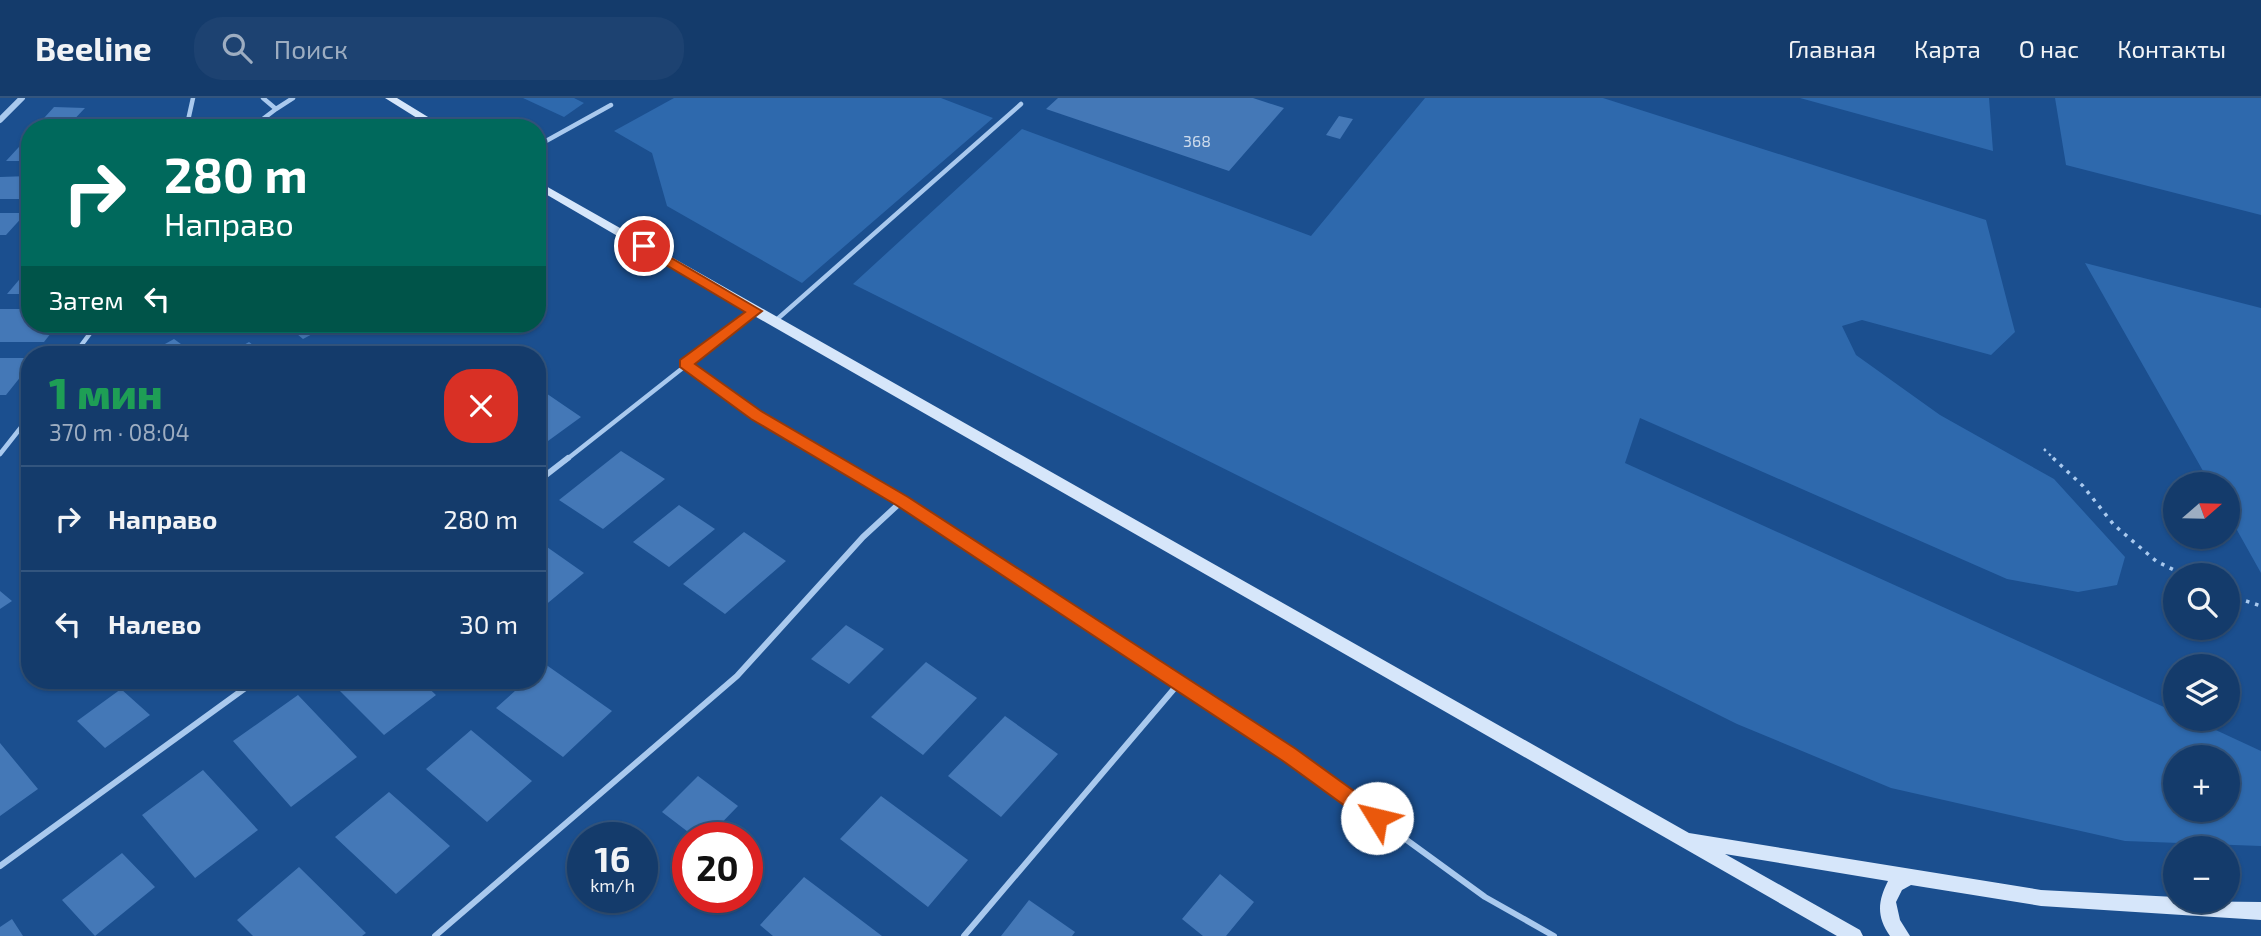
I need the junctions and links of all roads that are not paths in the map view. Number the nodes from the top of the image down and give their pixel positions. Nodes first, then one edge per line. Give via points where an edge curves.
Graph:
1 (22, 98) edge
2 (193, 98) edge
3 (263, 98) edge
4 (293, 98) edge
5 (390, 98) edge
6 (1021, 104) dead end
7 (611, 105) dead end
8 (276, 109) junction
9 (188, 119) edge
10 (263, 119) edge
11 (426, 119) edge
12 (0, 120) edge
13 (546, 141) edge
14 (546, 189) edge
15 (755, 311) junction
16 (774, 322) junction
17 (685, 364) junction
18 (21, 427) edge
19 (0, 454) edge
20 (546, 475) edge
21 (902, 501) junction
22 (1179, 683) junction
23 (244, 689) edge
24 (1680, 838) junction
25 (0, 866) edge
26 (1909, 876) junction
27 (2261, 911) edge
28 (435, 936) edge
29 (964, 936) edge
30 (1554, 936) edge
31 (1854, 936) edge
32 (1900, 936) edge

1 - 12 street
2 - 9 lane
3 - 8 lane
4 - 8 lane
5 - 11 main road
6 - 16 lane
7 - 13 lane
8 - 10 lane
14 - 15 main road
15 - 16 main road
15 - 17 lane
16 - 24 main road
17 - 20 lane
17 - 21 lane via 756,415
18 - 19 lane
21 - 22 lane
21 - 28 lane via 863,537 737,676
22 - 29 lane
22 - 30 lane via 1290,755 1485,897
23 - 25 lane
24 - 26 main road
24 - 31 main road
26 - 27 main road via 2041,898
26 - 32 main road via 1896,884 1887,901 1892,925

